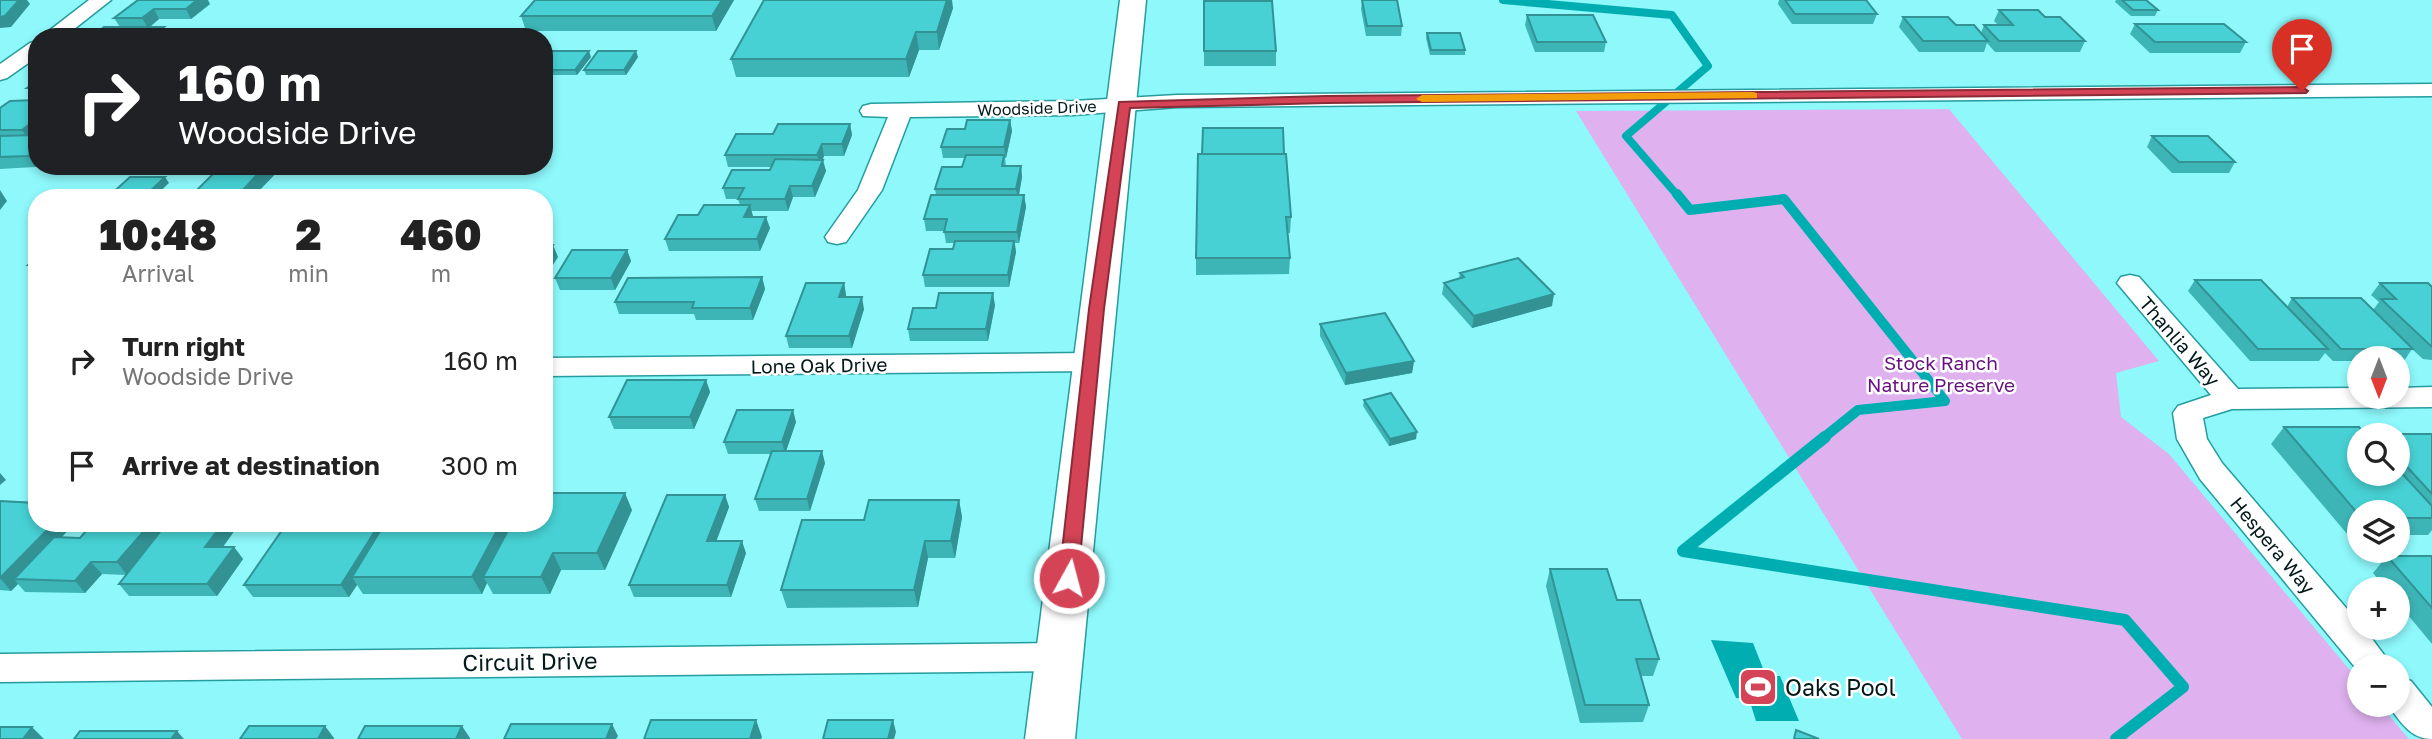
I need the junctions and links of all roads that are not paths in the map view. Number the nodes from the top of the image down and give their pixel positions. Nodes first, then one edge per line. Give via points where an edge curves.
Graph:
1 (101, 0) edge
2 (1133, 0) edge
3 (63, 28) edge
4 (28, 54) edge
5 (0, 74) edge
6 (2432, 90) edge
7 (1124, 104) junction
8 (871, 111) dead end
9 (901, 112) junction
10 (837, 237) dead end
11 (2130, 284) dead end
12 (1093, 362) junction
13 (553, 367) edge
14 (2432, 397) edge
15 (2230, 399) junction
16 (2365, 654) edge
17 (1060, 657) junction
18 (0, 668) edge
19 (2410, 707) edge
20 (2432, 727) edge
21 (1050, 739) edge

1 - 3 street
2 - 7 main road
4 - 5 street
6 - 7 street, Woodside Drive
7 - 9 street, Woodside Drive
7 - 12 main road
8 - 9 street, Woodside Drive
9 - 10 street via 870,190
11 - 15 street, Thanlia Way
12 - 13 street, Lone Oak Drive
12 - 17 main road
14 - 15 street
15 - 16 street, Hespera Way via 2188,413 2192,439 2211,471
17 - 18 street, Circuit Drive
17 - 21 main road
19 - 20 street

